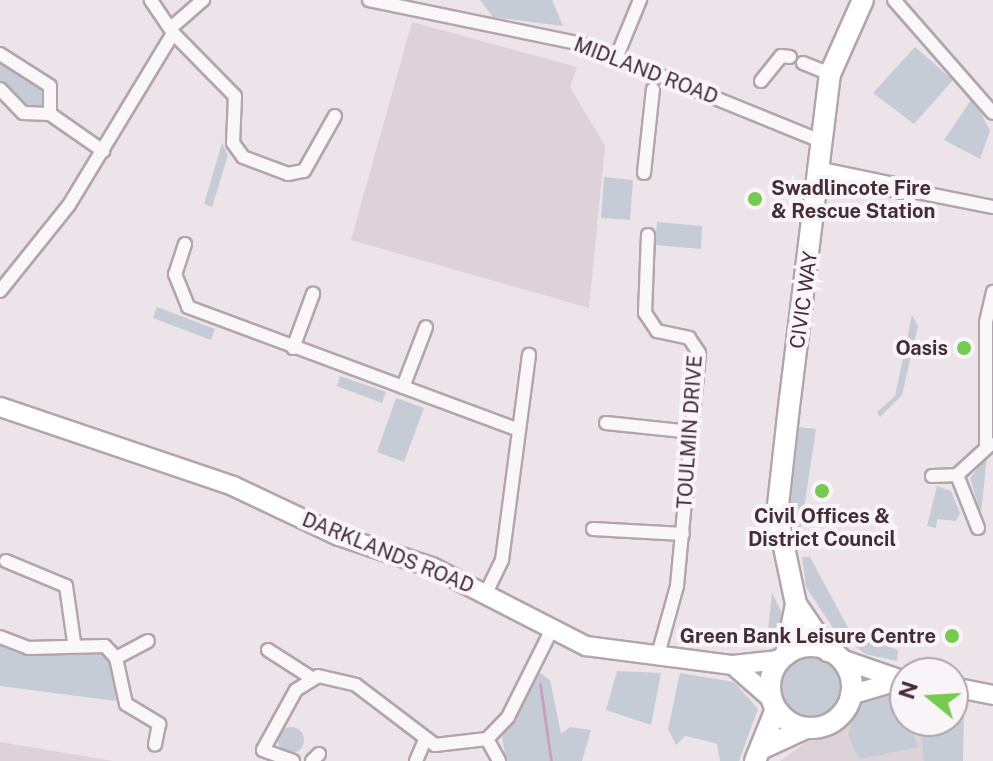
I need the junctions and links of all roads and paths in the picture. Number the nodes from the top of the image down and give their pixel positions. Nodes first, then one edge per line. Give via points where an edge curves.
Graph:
1 (151, 0) edge
2 (203, 0) edge
3 (369, 0) edge
4 (640, 0) edge
5 (863, 0) edge
6 (894, 0) edge
7 (173, 29) junction
8 (0, 54) edge
9 (617, 56) junction
10 (790, 57) dead end
11 (803, 63) dead end
12 (830, 74) junction
13 (761, 81) dead end
14 (0, 89) edge
15 (653, 89) dead end
16 (993, 113) edge
17 (50, 114) junction
18 (335, 116) dead end
19 (823, 142) junction
20 (103, 151) junction
21 (821, 172) junction
22 (644, 173) dead end
23 (903, 189) joint
24 (993, 207) edge
25 (648, 235) dead end
26 (185, 244) dead end
27 (0, 291) edge
28 (992, 293) edge
29 (313, 294) dead end
30 (426, 327) dead end
31 (293, 348) junction
32 (529, 355) dead end
33 (403, 387) junction
34 (0, 407) edge
35 (606, 423) dead end
36 (518, 430) junction
37 (691, 432) junction
38 (989, 444) edge
39 (957, 475) junction
40 (932, 476) dead end
41 (978, 528) dead end
42 (593, 529) dead end
43 (683, 534) junction
44 (6, 561) dead end
45 (486, 593) junction
46 (796, 604) junction
47 (551, 631) junction
48 (0, 637) edge
49 (148, 641) dead end
50 (74, 642) junction
51 (268, 650) dead end
52 (834, 655) junction
53 (782, 657) junction
54 (116, 658) junction
55 (657, 658) junction
56 (733, 665) junction
57 (889, 675) edge
58 (310, 677) junction
59 (889, 685) edge
60 (969, 690) edge
61 (850, 695) junction
62 (993, 695) edge
63 (774, 704) junction
64 (806, 728) junction
65 (487, 739) junction
66 (425, 740) junction
67 (155, 745) dead end
68 (759, 754) edge
69 (293, 761) edge
70 (416, 761) edge
71 (499, 761) edge

1 - 7 street
2 - 7 street
3 - 9 street, MIDLAND ROAD
4 - 9 street
5 - 12 main road, CIVIC WAY
6 - 16 street
7 - 18 street via 235,96 233,143 243,157 288,174 304,171
7 - 20 street
8 - 17 street via 50,86
9 - 19 street, MIDLAND ROAD
10 - 13 street via 781,56
11 - 12 street
12 - 19 main road, CIVIC WAY
14 - 17 street via 23,113
15 - 22 street
17 - 20 street
19 - 21 main road, CIVIC WAY
20 - 27 street
21 - 23 street
21 - 46 main road, CIVIC WAY via 777,508
23 - 24 street
25 - 37 street, TOULMIN DRIVE via 645,313 657,331 689,338 699,353
26 - 31 street via 175,274 188,307
28 - 38 street
29 - 31 street
30 - 33 street
31 - 33 street
32 - 36 street
33 - 36 street
34 - 45 street, DARKLANDS ROAD via 233,486
35 - 37 street
36 - 45 street via 502,560
37 - 43 street, TOULMIN DRIVE
38 - 39 street
39 - 40 street
39 - 41 street
42 - 43 street
43 - 55 street, TOULMIN DRIVE
44 - 50 street via 66,586
45 - 47 street, DARKLANDS ROAD
46 - 52 main road, CIVIC WAY
46 - 53 main road, CIVIC WAY
47 - 55 street, DARKLANDS ROAD via 614,654
47 - 65 street via 508,717
48 - 50 street via 46,649
49 - 54 street
50 - 54 street via 93,641
51 - 58 street
52 - 53 main road via 808,647
52 - 57 street
52 - 61 main road
53 - 56 street, DARKLANDS ROAD
53 - 63 main road
54 - 67 street via 126,704 136,717 159,724
55 - 56 street, DARKLANDS ROAD
56 - 63 street
58 - 66 street via 356,685
58 - 69 street via 263,750
59 - 61 street
60 - 62 street
61 - 64 main road via 835,722
63 - 64 main road
63 - 68 main road
64 - 68 main road
65 - 66 street via 448,746
65 - 71 street
66 - 70 street

